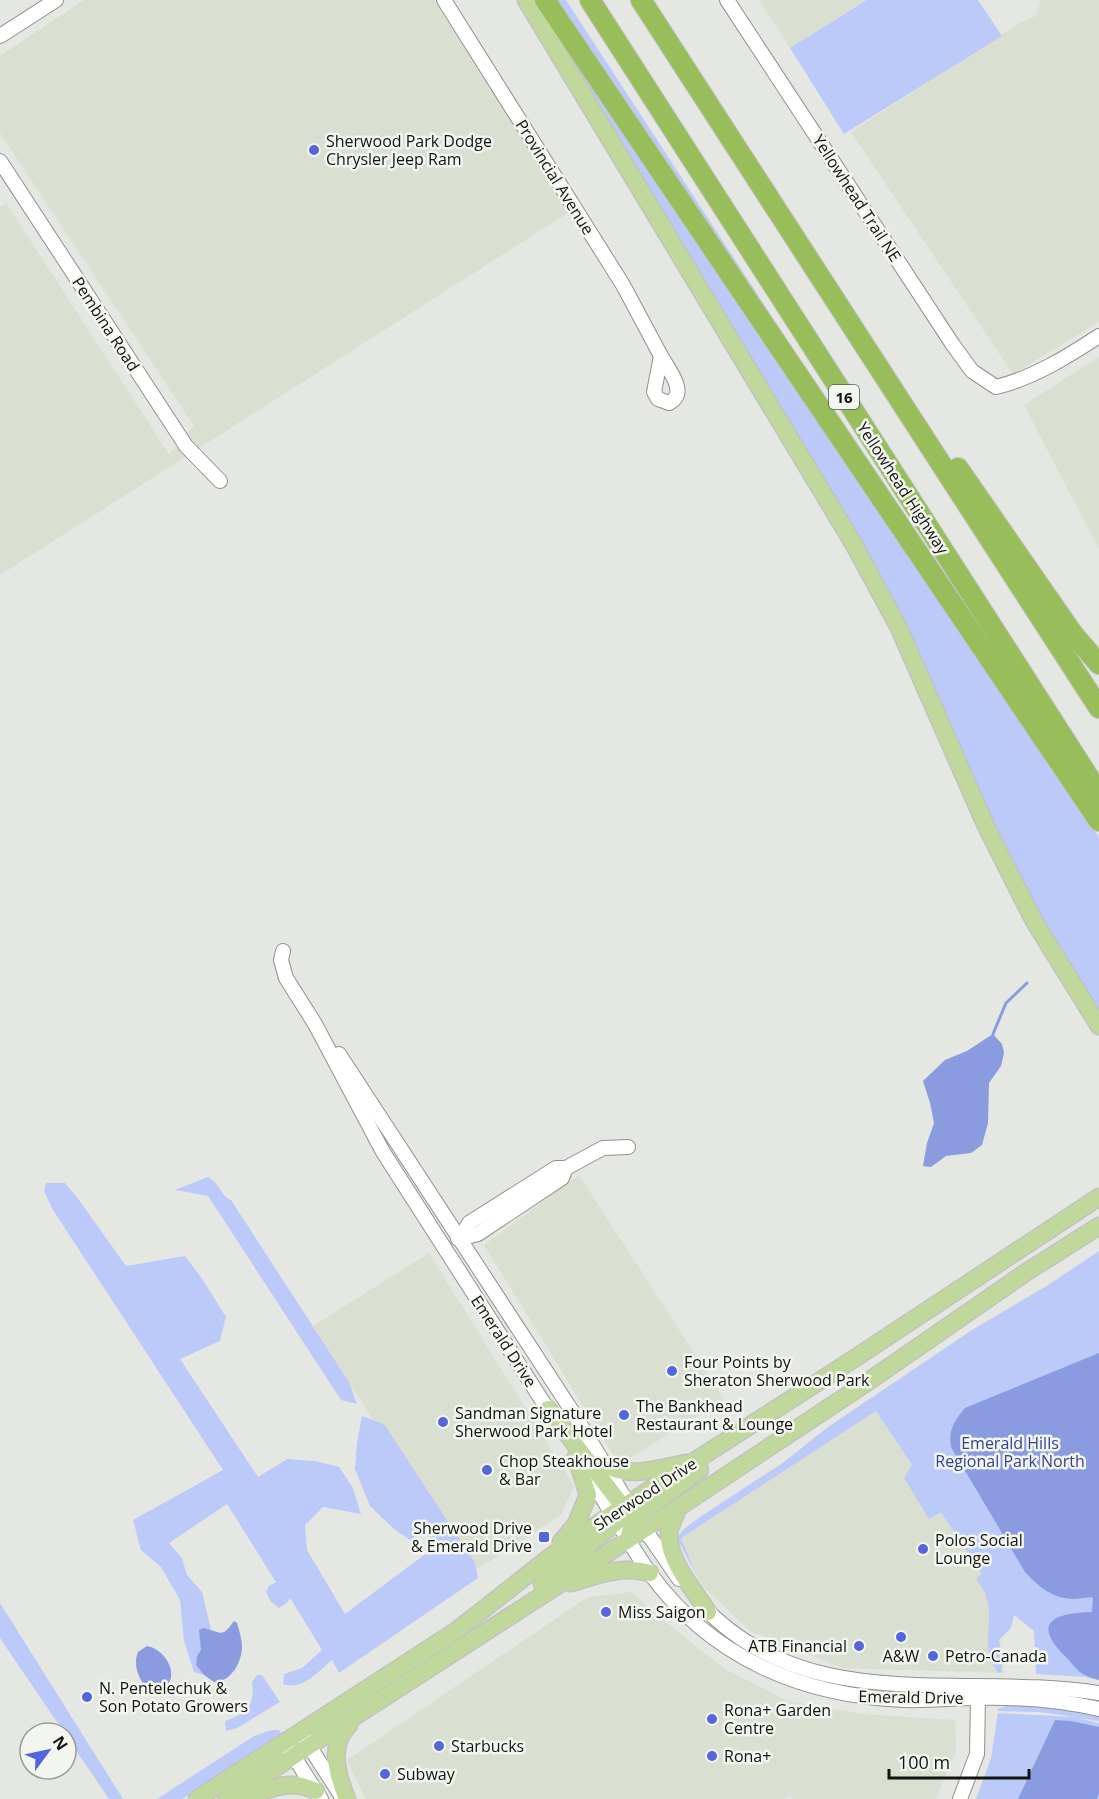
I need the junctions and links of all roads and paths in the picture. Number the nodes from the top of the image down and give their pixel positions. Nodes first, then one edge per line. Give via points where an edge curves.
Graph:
1 (56, 0) edge
2 (444, 0) edge
3 (526, 0) edge
4 (544, 0) edge
5 (590, 0) edge
6 (641, 0) edge
7 (727, 0) edge
8 (0, 36) edge
9 (0, 161) edge
10 (1099, 336) edge
11 (661, 356) dead end
12 (890, 385) junction
13 (219, 481) dead end
14 (1099, 664) edge
15 (1099, 708) edge
16 (1099, 793) edge
17 (1099, 821) edge
18 (283, 951) dead end
19 (315, 1024) junction
20 (1099, 1026) edge
21 (628, 1147) dead end
22 (1099, 1191) edge
23 (1099, 1197) edge
24 (1066, 1219) junction
25 (1099, 1226) edge
26 (460, 1238) junction
27 (444, 1248) junction
28 (548, 1409) junction
29 (747, 1428) junction
30 (576, 1457) junction
31 (696, 1461) junction
32 (605, 1465) junction
33 (678, 1507) junction
34 (628, 1516) junction
35 (628, 1540) junction
36 (550, 1557) junction
37 (650, 1573) junction
38 (550, 1590) junction
39 (523, 1607) junction
40 (708, 1612) junction
41 (1099, 1693) edge
42 (978, 1698) junction
43 (1099, 1709) edge
44 (363, 1710) junction
45 (300, 1732) junction
46 (309, 1747) junction
47 (289, 1749) junction
48 (319, 1795) edge
49 (196, 1799) edge
50 (227, 1799) edge
51 (243, 1799) edge
52 (345, 1799) edge
53 (960, 1799) edge

1 - 8 street
2 - 11 street, Provincial Avenue via 623,285
3 - 20 main road via 853,543 898,626 986,826 1046,939
4 - 17 highway
5 - 16 highway, Yellowhead Highway / 16
6 - 12 highway
7 - 10 street, Yellowhead Trail NE via 972,371 996,387 1018,382
9 - 13 street, Pembina Road via 186,446
12 - 14 highway via 964,476 1073,634
12 - 15 highway
18 - 19 street, Emerald Drive via 280,960 286,978
19 - 26 street, Emerald Drive
19 - 27 street, Emerald Drive via 383,1152
21 - 26 street via 603,1148 566,1168 556,1168 469,1223
22 - 24 main road
23 - 24 main road, Sherwood Drive
24 - 29 main road, Sherwood Drive
25 - 33 main road, Sherwood Drive
26 - 27 street
26 - 32 street, Emerald Drive
27 - 28 street, Emerald Drive
28 - 30 street, Emerald Drive
28 - 34 main road
29 - 31 main road, Sherwood Drive
29 - 34 main road via 734,1446
30 - 34 street, Emerald Drive
30 - 36 main road via 588,1495 576,1524
31 - 32 main road via 636,1473
31 - 34 main road, Sherwood Drive
32 - 34 street, Emerald Drive via 619,1488
33 - 34 main road, Sherwood Drive
33 - 40 main road via 669,1537 672,1550 682,1574
34 - 35 main road, Sherwood Drive
34 - 36 main road, Sherwood Drive
34 - 39 main road via 538,1587
34 - 40 street, Emerald Drive
35 - 37 street, Emerald Drive
35 - 38 main road, Sherwood Drive
36 - 45 main road, Sherwood Drive via 456,1631
37 - 38 main road via 629,1568
37 - 42 street, Emerald Drive via 692,1622 733,1653 774,1673 854,1696 905,1700
38 - 39 main road, Sherwood Drive
39 - 44 main road, Sherwood Drive
40 - 41 street, Emerald Drive via 772,1657 849,1680
42 - 43 street, Emerald Drive via 1031,1699
42 - 53 street via 977,1754
44 - 46 main road, Sherwood Drive
44 - 52 main road via 336,1743
45 - 46 street
45 - 47 main road, Sherwood Drive
46 - 47 main road, Sherwood Drive
46 - 52 street
47 - 48 street
47 - 49 main road, Sherwood Drive
47 - 50 main road, Sherwood Drive
48 - 51 main road via 306,1786 288,1785

